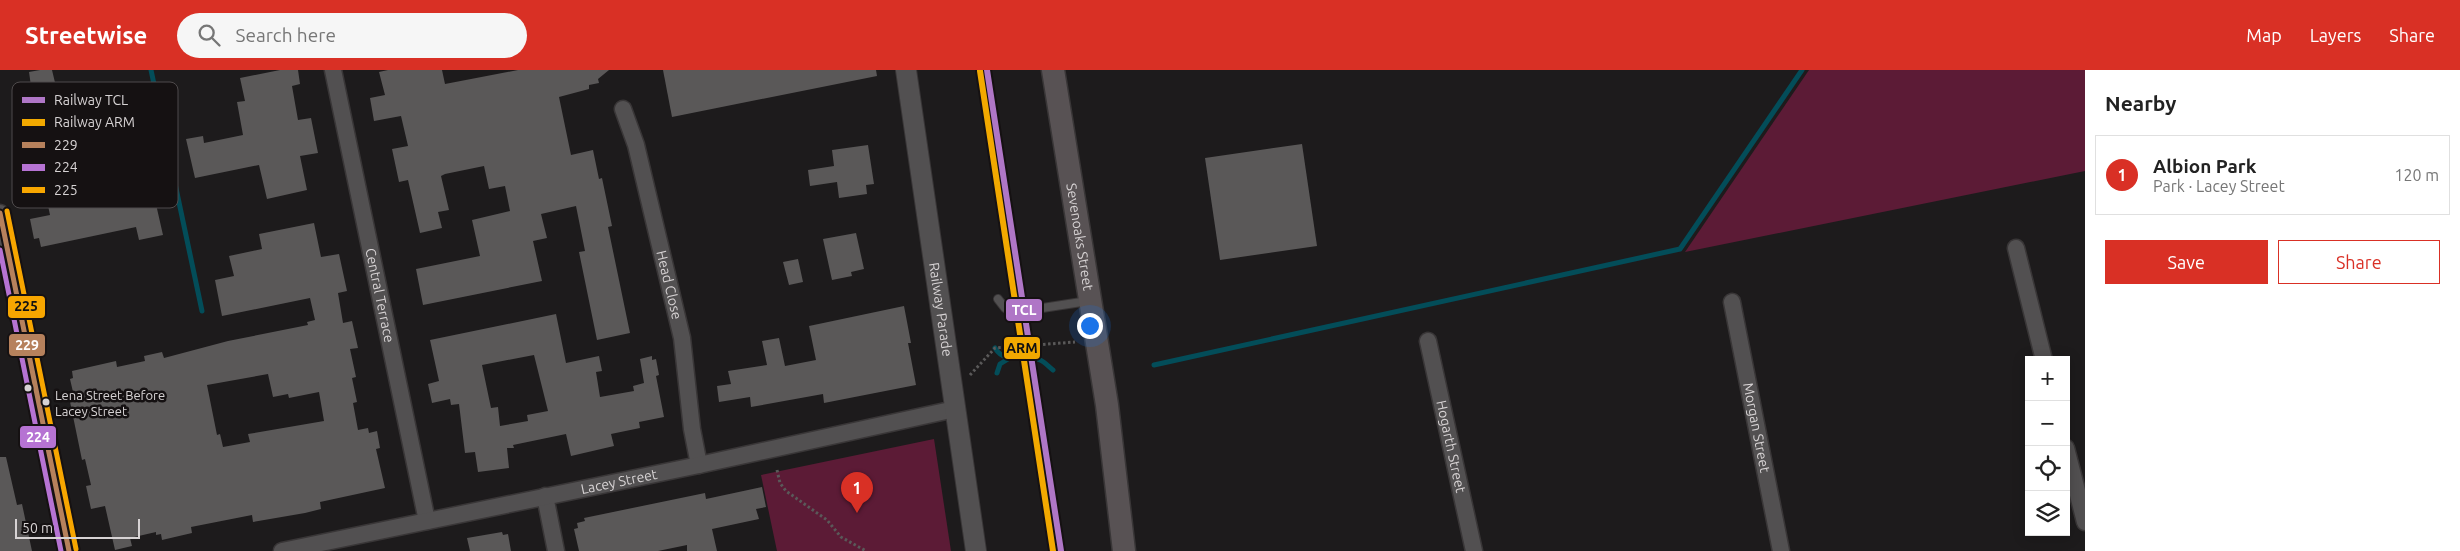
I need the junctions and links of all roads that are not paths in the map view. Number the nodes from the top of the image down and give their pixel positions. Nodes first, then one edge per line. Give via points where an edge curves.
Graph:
1 (333, 70) edge
2 (906, 70) edge
3 (1053, 70) edge
4 (623, 108) dead end
5 (0, 213) edge
6 (2016, 248) dead end
7 (998, 299) dead end
8 (1089, 301) junction
9 (1732, 302) dead end
10 (1428, 341) dead end
11 (2043, 356) edge
12 (955, 409) junction
13 (2070, 464) edge
14 (699, 465) junction
15 (545, 496) junction
16 (427, 522) junction
17 (2085, 522) edge
18 (69, 551) edge
19 (282, 551) edge
20 (556, 551) edge
21 (976, 551) edge
22 (1124, 551) edge
23 (1474, 551) edge
24 (1781, 551) edge

1 - 16 street, Central Terrace
2 - 12 street, Railway Parade
3 - 8 main road, Sevenoaks Street
4 - 14 street, Head Close via 636,145 680,329
5 - 18 street
6 - 11 street
7 - 8 lane via 1005,308 1016,312
8 - 22 main road, Sevenoaks Street via 1107,405
9 - 24 street, Morgan Street
10 - 23 street, Hogarth Street
12 - 14 street, Lacey Street
12 - 21 street, Railway Parade
13 - 17 street
14 - 15 street, Lacey Street
15 - 16 street, Lacey Street
15 - 20 street
16 - 19 street, Lacey Street

